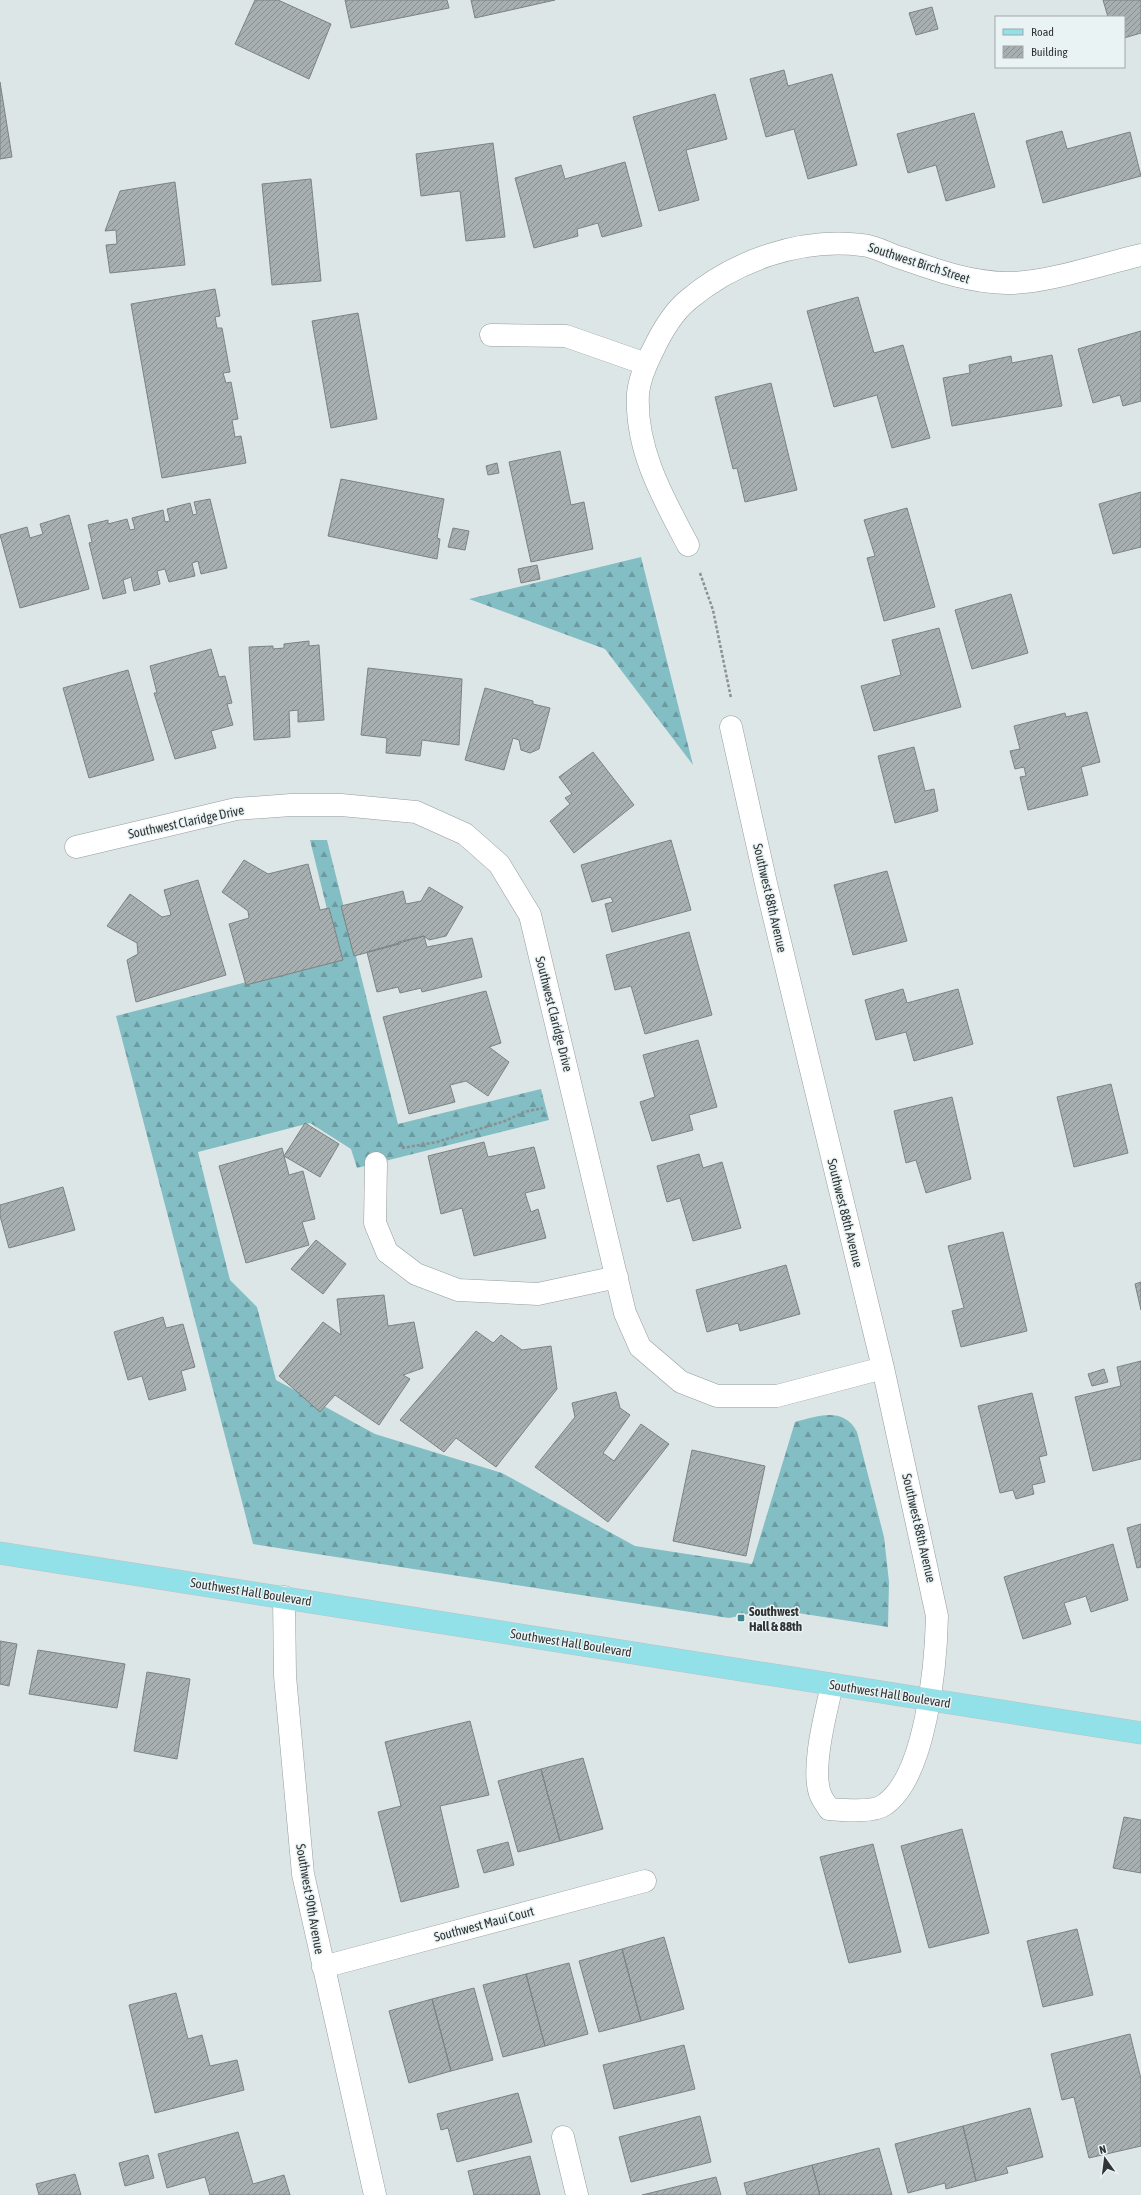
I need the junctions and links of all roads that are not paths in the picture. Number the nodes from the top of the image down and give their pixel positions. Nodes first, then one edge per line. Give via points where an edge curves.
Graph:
1 (1141, 255) edge
2 (491, 335) dead end
3 (646, 364) junction
4 (688, 545) road end
5 (731, 728) road end
6 (76, 847) dead end
7 (376, 1162) road end
8 (617, 1276) junction
9 (883, 1368) junction
10 (0, 1553) edge
11 (284, 1597) junction
12 (832, 1685) junction
13 (930, 1701) junction
14 (1141, 1733) edge
15 (645, 1881) dead end
16 (323, 1967) junction
17 (563, 2137) dead end
18 (375, 2195) edge
19 (577, 2195) edge

1 - 3 street, Southwest Birch Street via 1042,279 1008,283 976,281 953,275 863,245 823,243 788,250 750,262 719,278 687,301 664,328
2 - 3 street via 566,336
3 - 4 street, Southwest Birch Street via 638,392 639,422 644,449 662,495
5 - 9 street, Southwest 88th Avenue
6 - 8 street, Southwest Claridge Drive via 236,809 291,805 416,812 464,834 499,864 530,915
7 - 8 street via 375,1223 386,1252 416,1274 458,1290 538,1294
8 - 9 street, Southwest Claridge Drive via 625,1314 640,1347 681,1382 717,1396 777,1396
9 - 13 street, Southwest 88th Avenue via 937,1616
10 - 11 main road, Southwest Hall Boulevard
11 - 12 main road, Southwest Hall Boulevard
11 - 16 street, Southwest 90th Avenue via 285,1676 299,1838 304,1881
12 - 13 main road, Southwest Hall Boulevard
12 - 13 street, Southwest 88th Avenue via 820,1741 817,1775 820,1796 829,1809 853,1811 883,1806 898,1792 908,1777
13 - 14 main road, Southwest Hall Boulevard
15 - 16 street, Southwest Maui Court
16 - 18 street, Southwest 90th Avenue
17 - 19 street

